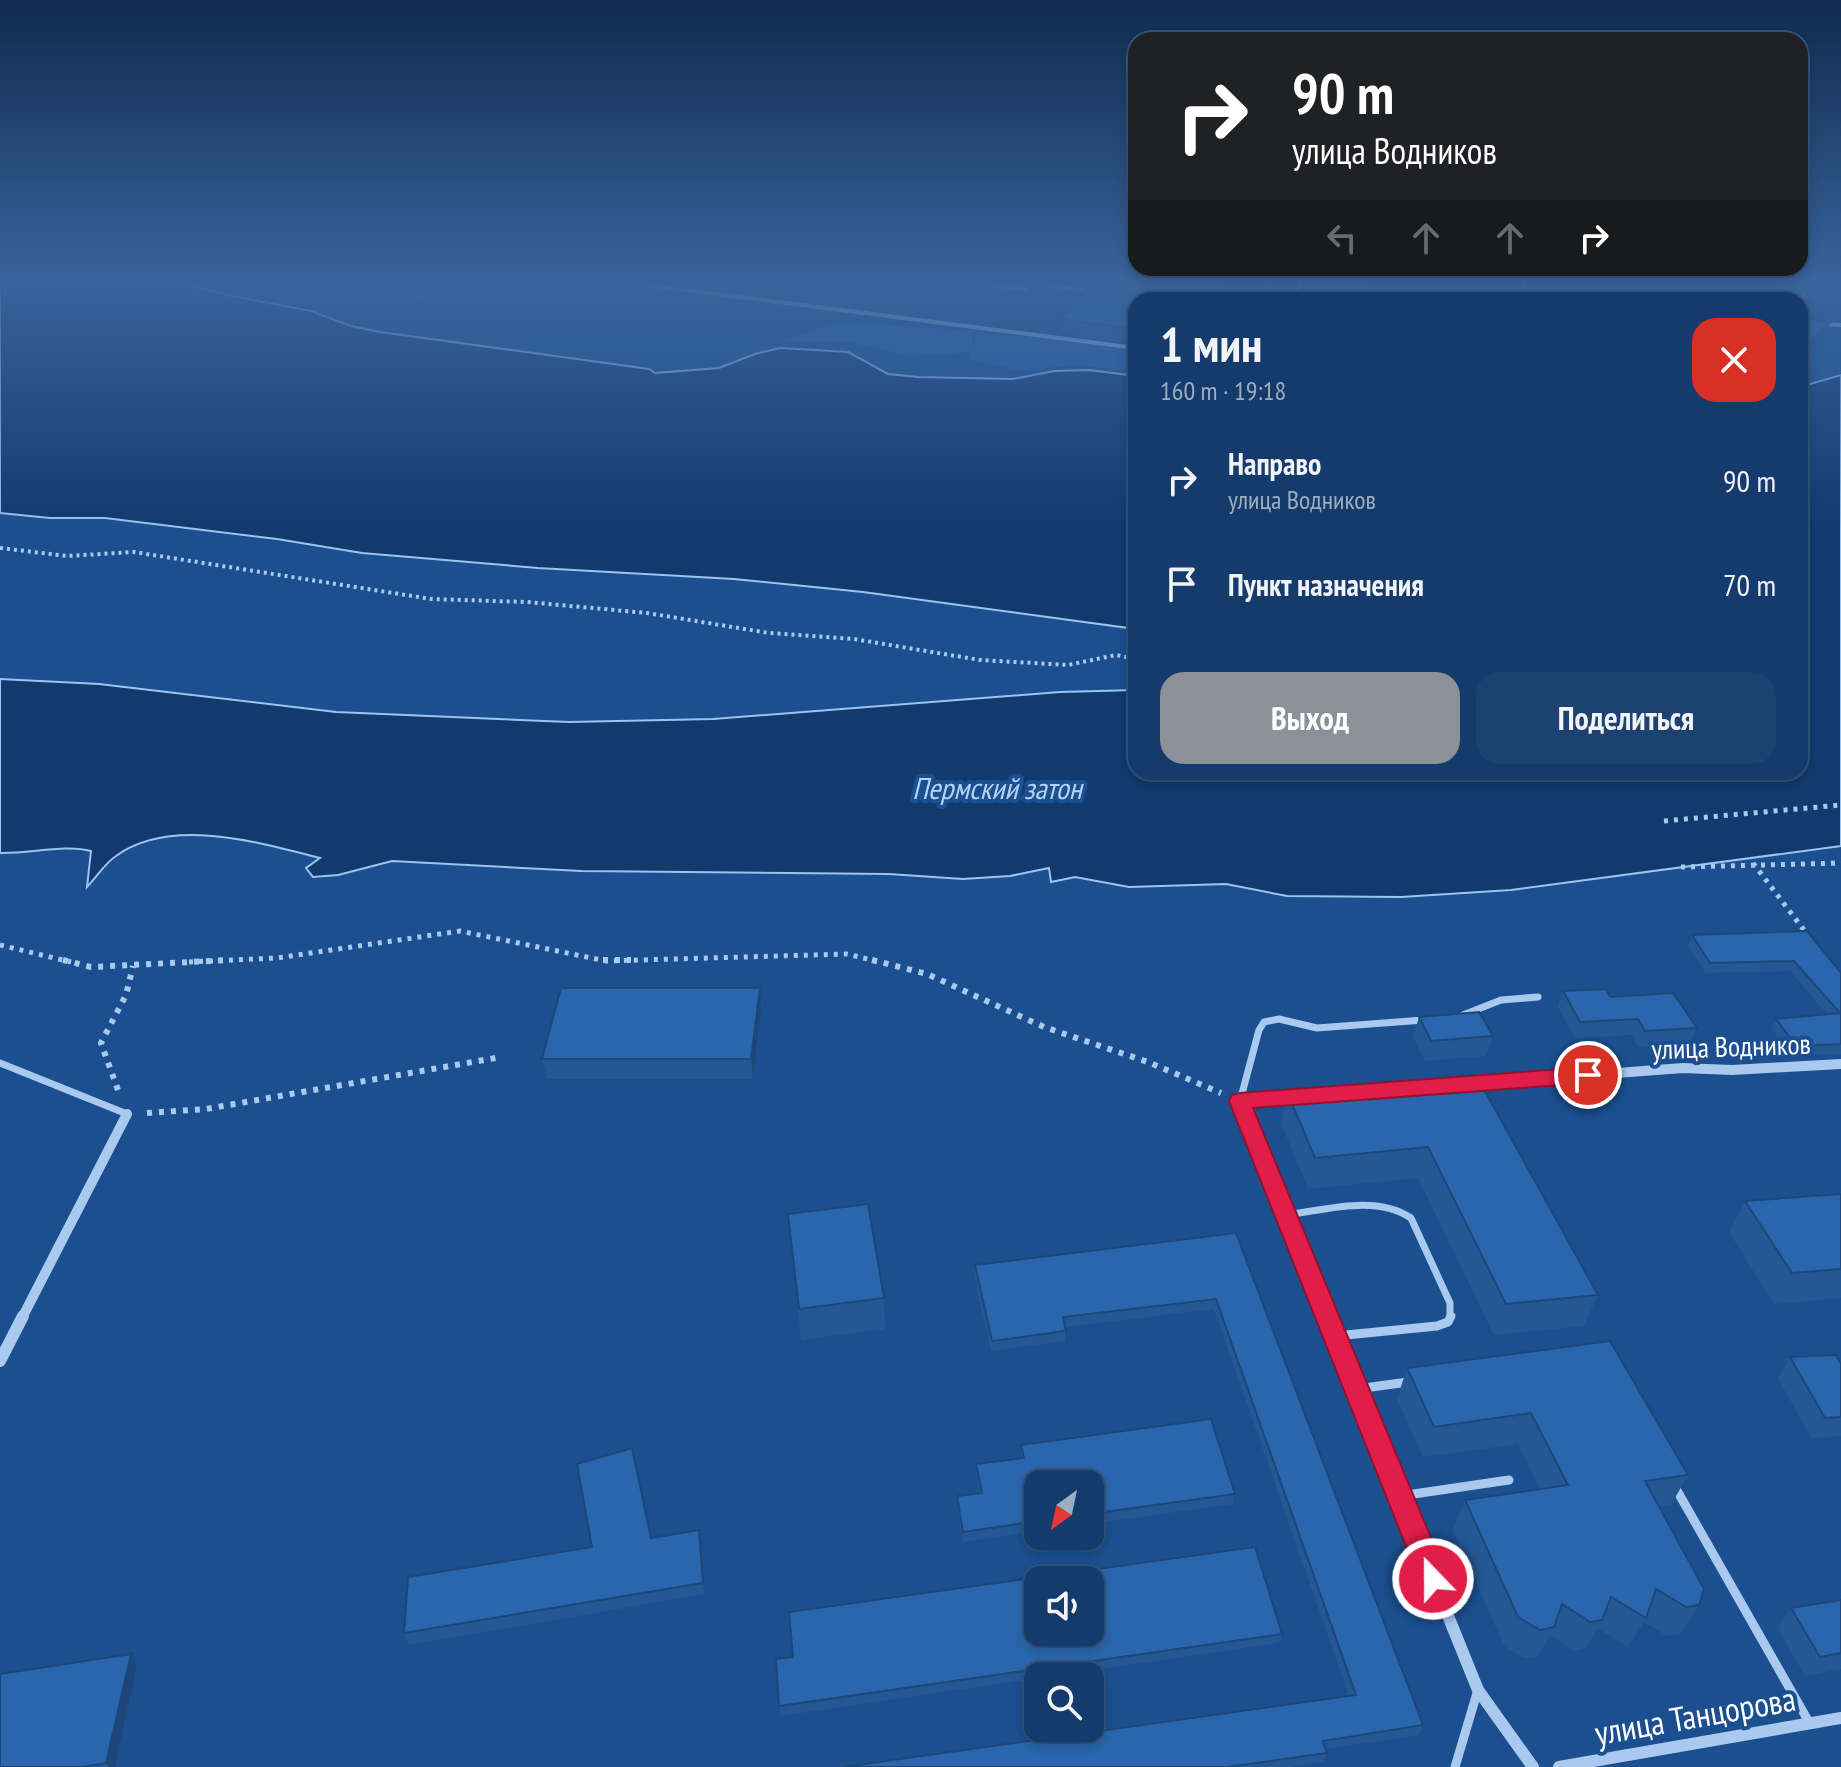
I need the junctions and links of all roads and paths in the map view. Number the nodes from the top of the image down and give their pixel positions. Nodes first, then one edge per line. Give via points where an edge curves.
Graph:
1 (0, 548) edge
2 (1128, 657) edge
3 (1841, 805) edge
4 (1664, 821) dead end
5 (1753, 863) junction
6 (1841, 863) edge
7 (1681, 867) dead end
8 (1815, 944) edge
9 (0, 945) edge
10 (133, 965) junction
11 (1538, 997) dead end
12 (1456, 1018) edge
13 (1441, 1019) edge
14 (501, 1057) dead end
15 (0, 1063) edge
16 (1841, 1064) edge
17 (1461, 1084) edge
18 (1303, 1096) edge
19 (1240, 1101) junction
20 (127, 1114) junction
21 (1286, 1215) junction
22 (1335, 1336) junction
23 (0, 1361) edge
24 (1416, 1381) edge
25 (1357, 1389) junction
26 (1509, 1480) dead end
27 (1672, 1481) edge
28 (1400, 1496) junction
29 (1478, 1690) junction
30 (1841, 1718) edge
31 (1810, 1724) junction
32 (1455, 1767) edge
33 (1533, 1767) edge
34 (1559, 1767) edge

1 - 2 path via 67,556 134,552 431,599 647,613 980,660 1068,665
3 - 4 path
5 - 6 path
5 - 7 path
5 - 8 path
9 - 10 path via 91,967
10 - 19 path via 277,958 460,931 606,961 847,954 927,974 1044,1027
10 - 20 path via 126,995 101,1043
11 - 12 lane via 1501,1000
13 - 19 lane via 1317,1028 1279,1019 1264,1022
14 - 20 path via 206,1109
15 - 20 lane
16 - 17 street, улица Водников via 1683,1068
18 - 19 street
19 - 21 street
20 - 23 street
21 - 22 street
21 - 22 lane via 1385,1205 1405,1211 1450,1303 1448,1322 1437,1326
22 - 25 street
24 - 25 lane
25 - 28 street
26 - 28 lane
27 - 31 lane
28 - 29 street
29 - 32 lane
29 - 33 street
30 - 31 street, улица Танцорова
31 - 34 street, улица Танцорова

